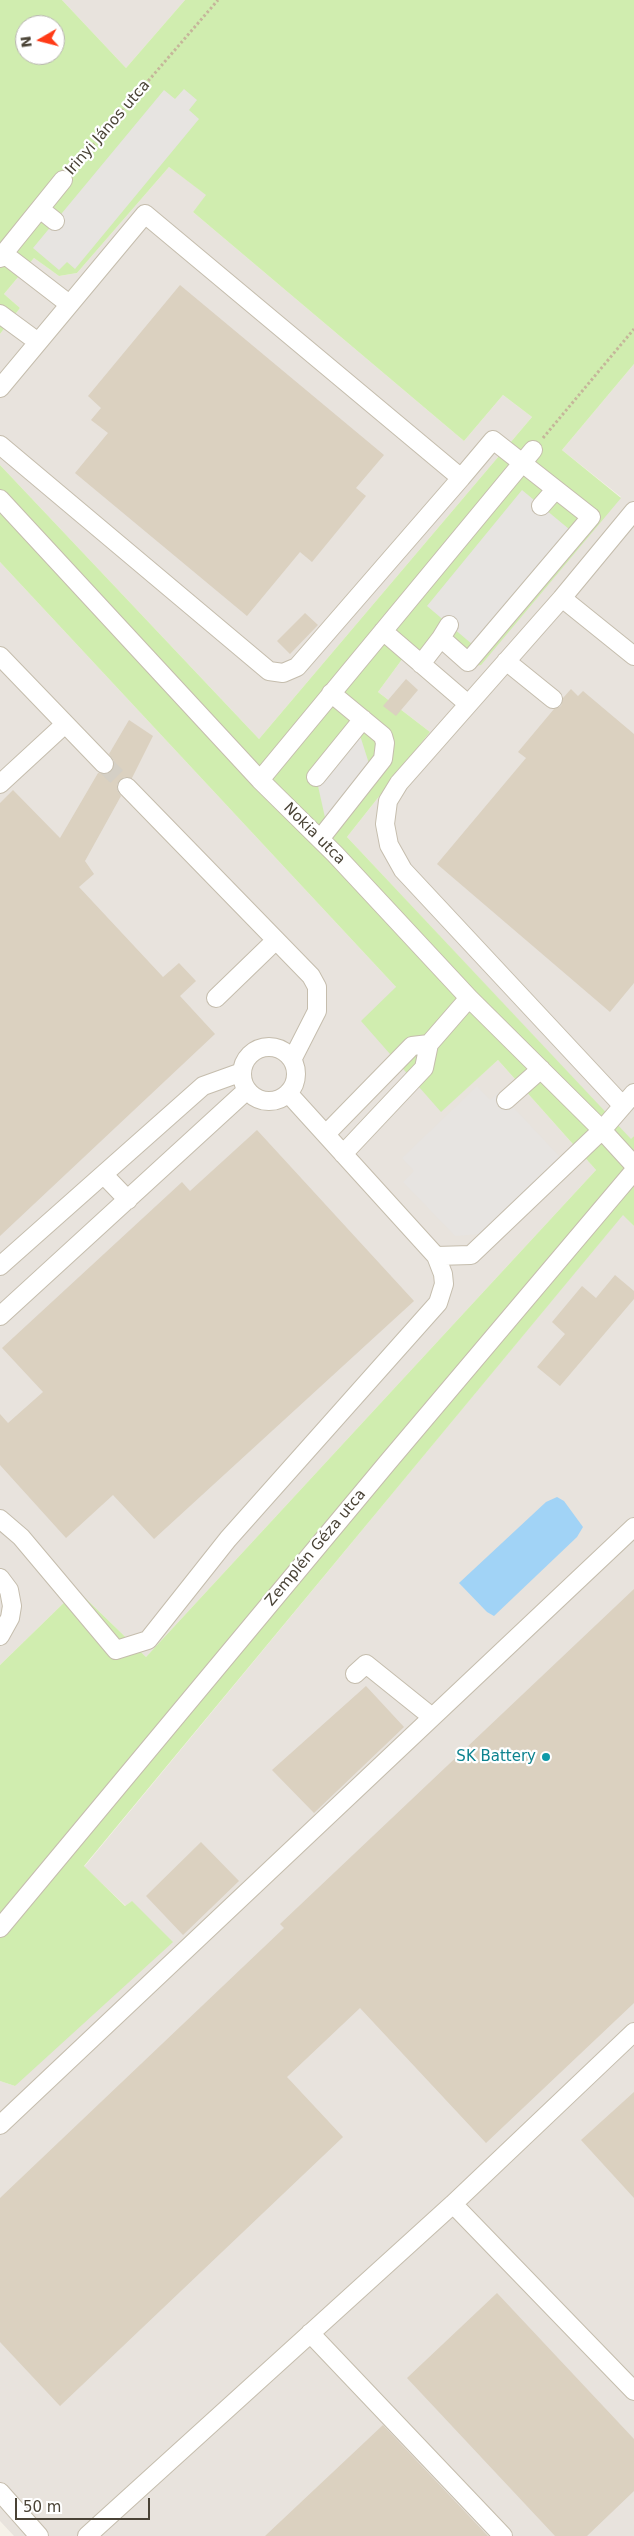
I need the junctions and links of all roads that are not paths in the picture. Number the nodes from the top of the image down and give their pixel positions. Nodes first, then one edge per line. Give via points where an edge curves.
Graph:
1 (63, 180) road end
2 (40, 209) junction
3 (55, 221) dead end
4 (2, 256) edge
5 (69, 304) junction
6 (0, 314) edge
7 (38, 342) junction
8 (0, 388) edge
9 (0, 445) edge
10 (533, 450) road end
11 (522, 464) junction
12 (461, 478) junction
13 (555, 490) junction
14 (0, 499) edge
15 (542, 506) dead end
16 (634, 511) edge
17 (562, 598) junction
18 (383, 631) junction
19 (0, 656) edge
20 (634, 656) edge
21 (506, 661) junction
22 (421, 664) junction
23 (332, 693) junction
24 (553, 699) dead end
25 (468, 704) junction
26 (363, 719) junction
27 (64, 725) junction
28 (104, 764) tunnel mouth
29 (316, 777) dead end
30 (260, 780) junction
31 (0, 784) edge
32 (126, 787) tunnel mouth
33 (320, 839) junction
34 (276, 940) junction
35 (216, 998) dead end
36 (469, 998) junction
37 (428, 1044) junction
38 (292, 1060) junction
39 (541, 1069) junction
40 (242, 1072) junction
41 (247, 1090) junction
42 (288, 1093) junction
43 (628, 1099) edge
44 (506, 1100) dead end
45 (602, 1130) junction
46 (326, 1134) junction
47 (343, 1154) junction
48 (634, 1165) edge
49 (634, 1171) edge
50 (104, 1175) junction
51 (128, 1200) junction
52 (436, 1256) junction
53 (0, 1266) edge
54 (0, 1316) edge
55 (0, 1518) edge
56 (634, 1527) edge
57 (0, 1578) edge
58 (0, 1636) edge
59 (355, 1674) dead end
60 (432, 1717) junction
61 (0, 1928) edge
62 (634, 2032) edge
63 (0, 2125) edge
64 (453, 2204) junction
65 (310, 2333) junction
66 (634, 2391) edge
67 (0, 2492) edge
68 (39, 2536) edge
69 (87, 2536) edge
70 (502, 2536) edge

1 - 2 street, Irinyi János utca
2 - 3 street
2 - 4 street, Irinyi János utca
4 - 5 street
5 - 7 street
5 - 12 street via 145,214
6 - 7 street
7 - 8 street
9 - 12 street via 269,671 283,673 297,667
10 - 11 street
11 - 12 street via 494,440
11 - 13 street
11 - 18 street
13 - 15 street
13 - 22 street via 591,517 468,662 445,632
14 - 30 street, Nokia utca
16 - 17 street
17 - 20 street
17 - 21 street
18 - 22 street
18 - 23 street
19 - 27 street
21 - 24 street
21 - 25 street
22 - 25 street
23 - 26 street
23 - 30 street
25 - 43 street via 399,783 388,801 385,824 389,846 404,870
26 - 29 street
26 - 33 street via 382,736 385,743 383,759
27 - 28 street
27 - 31 street
30 - 33 street, Nokia utca
32 - 34 street
33 - 36 street, Nokia utca
34 - 35 street
34 - 38 street via 311,976 319,1000 317,1011
36 - 37 street
36 - 39 street, Nokia utca
37 - 46 street via 412,1046
37 - 47 street via 424,1068
38 - 40 street via 279,1049 262,1048 248,1057
38 - 42 street via 296,1076
39 - 44 street
39 - 45 street, Nokia utca
40 - 41 street
40 - 50 street via 203,1086
41 - 42 street via 254,1097 271,1101
41 - 51 street
42 - 46 street
43 - 45 street
45 - 48 street, Nokia utca
45 - 52 street via 471,1255
46 - 47 street
47 - 52 street
49 - 61 street, Zemplén Géza utca
50 - 51 street
50 - 53 street
51 - 54 street
52 - 55 street via 444,1284 438,1303 228,1539 148,1640 116,1650 21,1537
56 - 60 street
57 - 58 street via 9,1590 12,1606 10,1618
59 - 60 street via 366,1664
60 - 63 street
62 - 64 street
64 - 65 street
64 - 66 street
65 - 69 street
65 - 70 street
67 - 68 street

